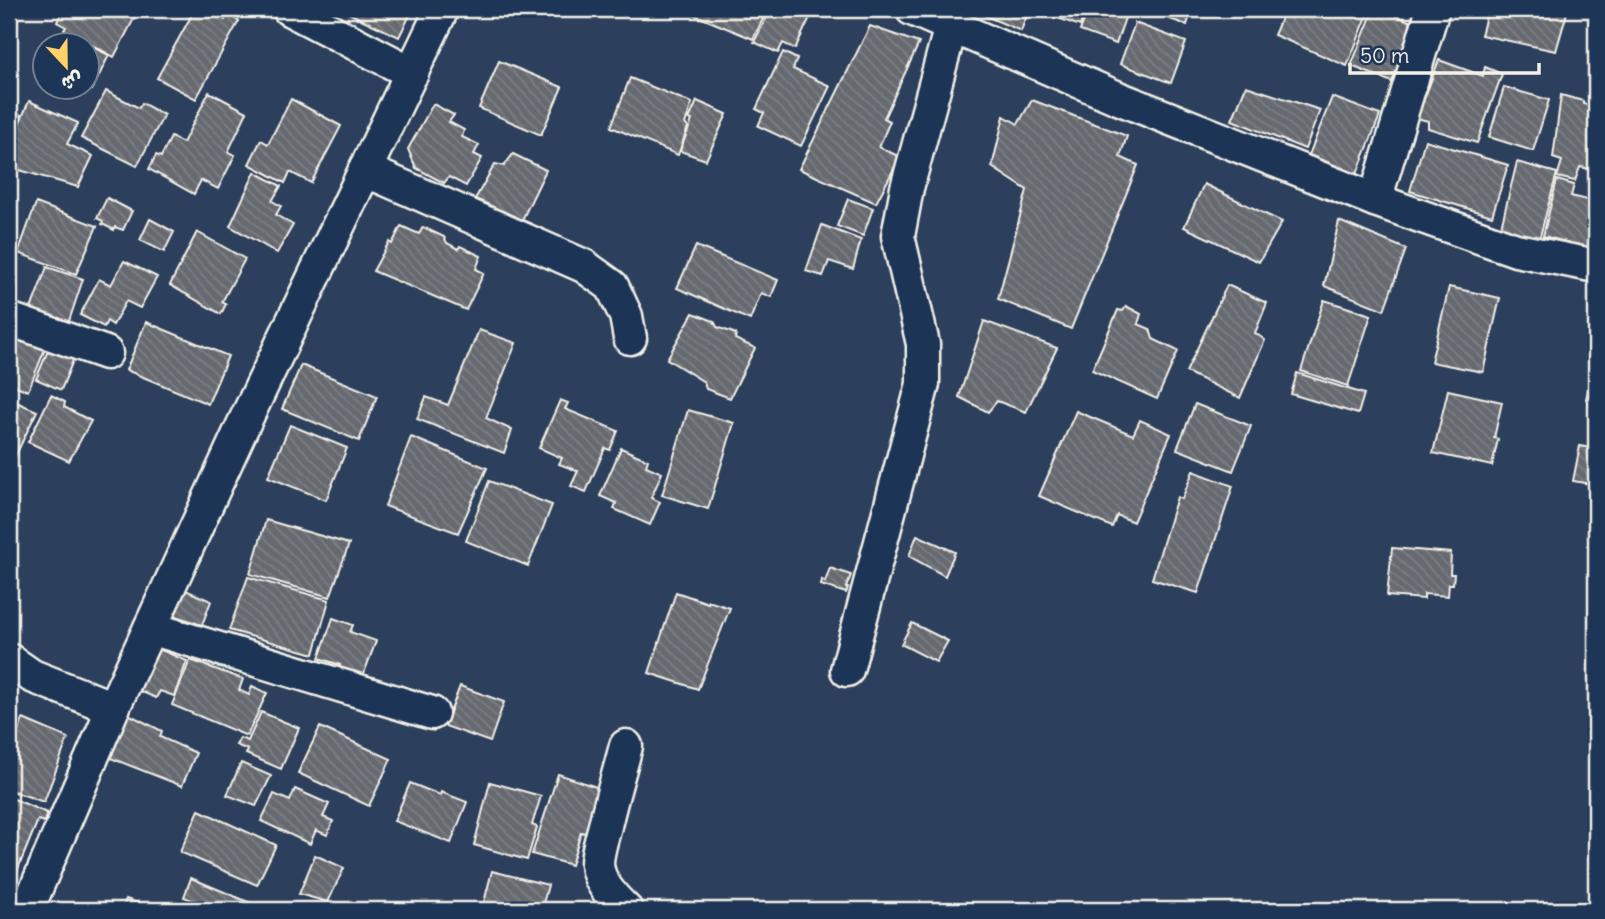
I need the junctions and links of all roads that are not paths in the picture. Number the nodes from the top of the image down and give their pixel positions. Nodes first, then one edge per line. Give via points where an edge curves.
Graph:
1 (289, 9) edge
2 (442, 9) edge
3 (912, 9) edge
4 (1433, 9) edge
5 (951, 26) junction
6 (412, 73) junction
7 (365, 170) junction
8 (1375, 200) junction
9 (1596, 266) edge
10 (9, 319) edge
11 (631, 338) dead end
12 (106, 353) dead end
13 (149, 628) junction
14 (9, 660) edge
15 (847, 670) dead end
16 (113, 708) junction
17 (432, 713) dead end
18 (626, 746) dead end
19 (27, 910) edge
20 (626, 910) edge

1 - 6 street
2 - 6 street
3 - 5 street
4 - 8 street
5 - 8 street
5 - 15 street via 898,236 923,344 923,384
6 - 7 street
7 - 11 street via 584,266 612,286
7 - 13 street
8 - 9 street via 1516,250
10 - 12 street
13 - 16 street
13 - 17 street
14 - 16 street via 32,676
16 - 19 street
18 - 20 street via 597,866 604,884

